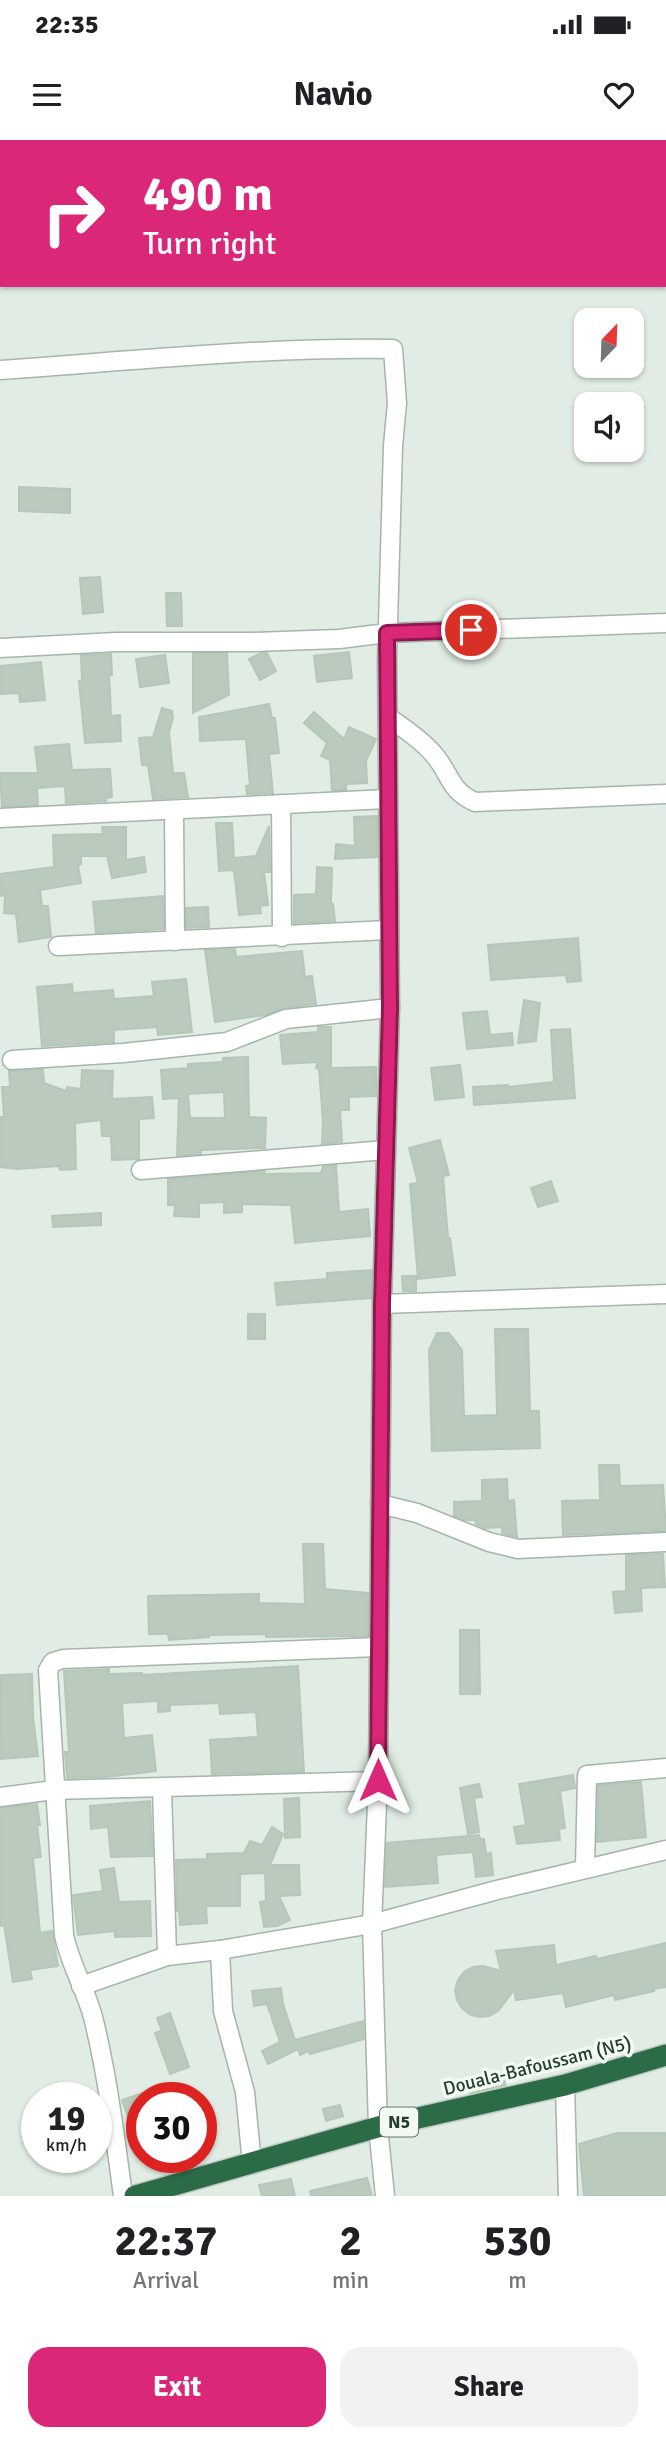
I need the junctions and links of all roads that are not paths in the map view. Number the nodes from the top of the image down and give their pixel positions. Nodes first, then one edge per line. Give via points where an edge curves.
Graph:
1 (0, 370) edge
2 (666, 623) edge
3 (387, 633) junction
4 (0, 648) edge
5 (388, 717) junction
6 (666, 794) edge
7 (387, 799) junction
8 (281, 805) junction
9 (174, 811) junction
10 (0, 818) edge
11 (388, 930) junction
12 (282, 937) junction
13 (175, 941) junction
14 (58, 946) dead end
15 (390, 1008) junction
16 (12, 1060) dead end
17 (386, 1150) junction
18 (141, 1170) dead end
19 (666, 1294) edge
20 (382, 1304) junction
21 (380, 1504) junction
22 (666, 1542) edge
23 (378, 1647) junction
24 (666, 1768) edge
25 (378, 1780) junction
26 (162, 1788) junction
27 (54, 1790) junction
28 (0, 1797) edge
29 (666, 1850) edge
30 (585, 1868) junction
31 (372, 1924) junction
32 (220, 1950) junction
33 (167, 1956) junction
34 (81, 1986) junction
35 (666, 2055) edge
36 (565, 2085) junction
37 (378, 2127) junction
38 (252, 2164) junction
39 (123, 2196) edge
40 (135, 2196) edge
41 (385, 2196) edge
42 (568, 2196) edge

1 - 3 street via 230,352 393,349 397,403
2 - 3 street
3 - 4 street via 327,639
3 - 5 street
5 - 6 street via 435,756 461,796 475,802
5 - 7 street
7 - 8 street
7 - 11 street
8 - 9 street
8 - 12 street
9 - 10 street
9 - 13 street
11 - 12 street
11 - 15 street
12 - 13 street
13 - 14 street
15 - 16 street via 286,1019 227,1042
15 - 17 street
17 - 18 street
17 - 20 street
19 - 20 street
20 - 21 street
21 - 22 street via 518,1549
21 - 23 street
23 - 25 street
23 - 27 street via 53,1662 48,1670
24 - 30 street via 587,1774
25 - 26 street
25 - 31 street
26 - 27 street
26 - 33 street
27 - 28 street
27 - 34 street via 64,1935
29 - 30 street
30 - 31 street
31 - 32 street
31 - 37 street
32 - 33 street
32 - 38 street via 223,2011 245,2092
33 - 34 street
34 - 39 street via 108,2089
35 - 36 highway, Douala-Bafoussam (N5) / N5
36 - 37 highway, Douala-Bafoussam (N5) / N5
36 - 42 street
37 - 38 highway, Douala-Bafoussam (N5) / N5
37 - 41 street
38 - 40 highway, Douala-Bafoussam (N5) / N5

